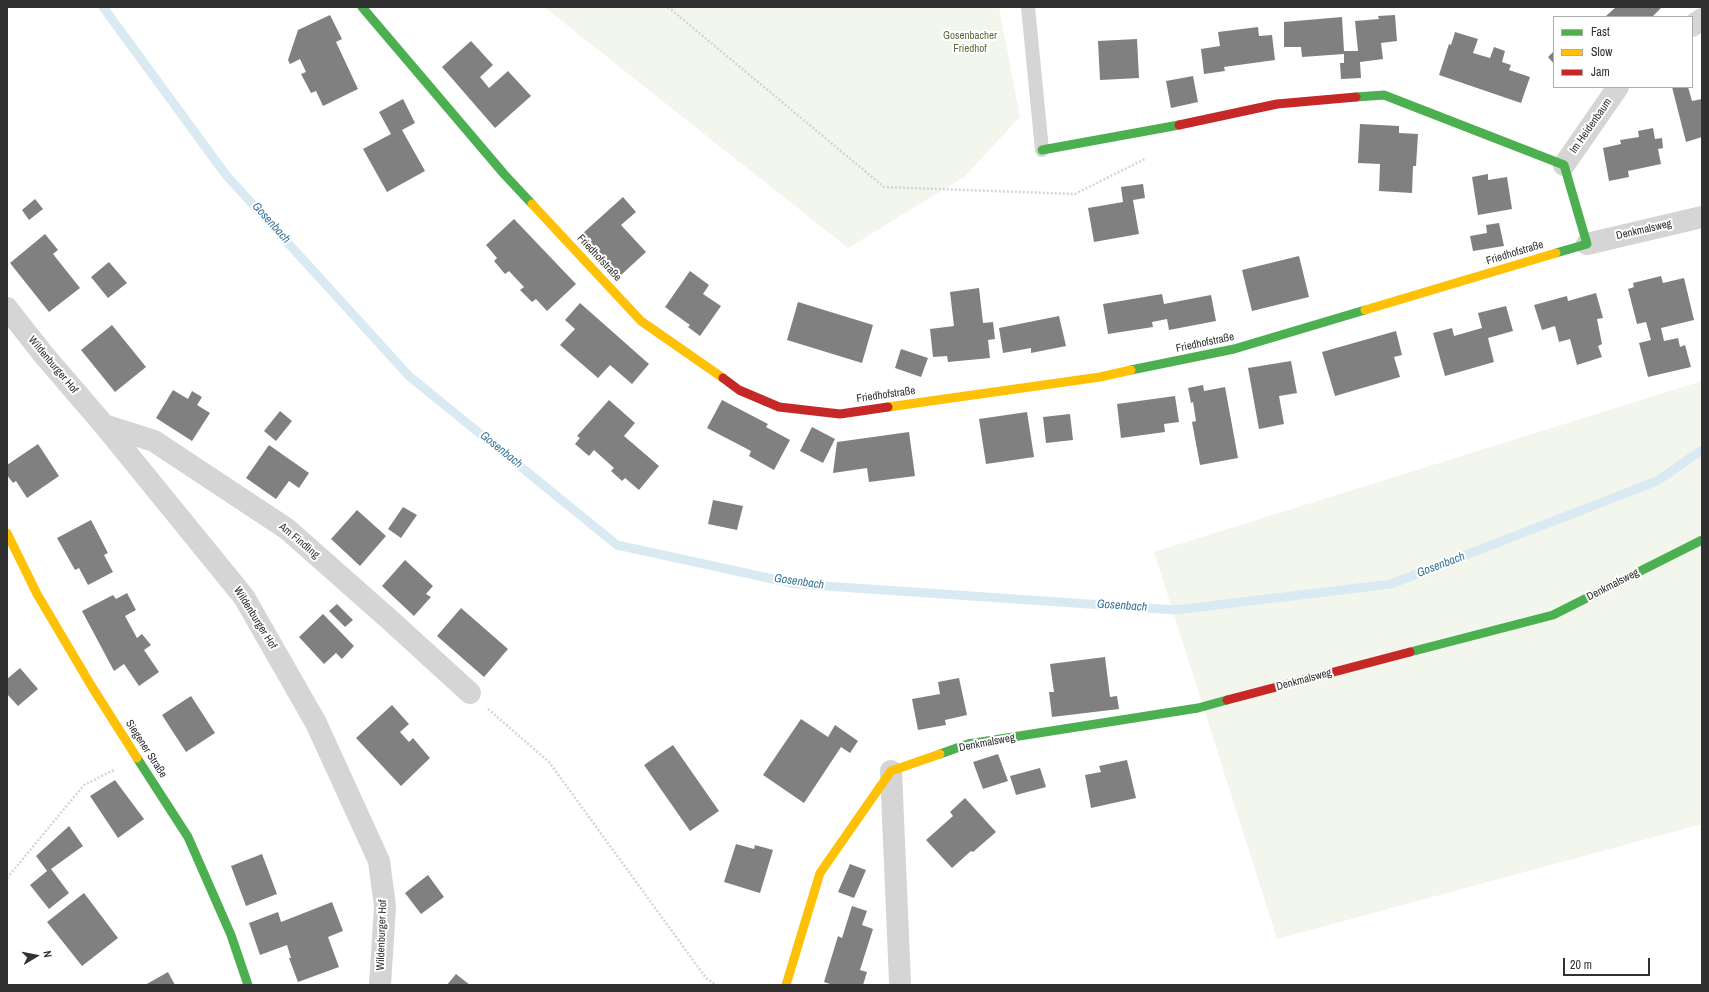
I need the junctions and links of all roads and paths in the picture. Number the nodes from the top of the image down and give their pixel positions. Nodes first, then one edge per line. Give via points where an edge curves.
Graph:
1 (362, 7) edge
2 (668, 7) edge
3 (1028, 7) edge
4 (1702, 19) edge
5 (1693, 25) edge
6 (1617, 88) edge
7 (1042, 150) joint
8 (1151, 156) dead end
9 (1564, 165) junction
10 (1702, 217) edge
11 (1586, 244) junction
12 (7, 308) edge
13 (104, 425) junction
14 (7, 534) edge
15 (1702, 540) edge
16 (470, 694) joint
17 (138, 759) junction
18 (891, 771) junction
19 (7, 878) edge
20 (900, 982) dead end
21 (248, 985) edge
22 (380, 985) edge
23 (716, 985) edge
24 (786, 985) edge

1 - 11 street, Friedhofstraße via 504,174 641,321 738,390 780,407 840,414 1100,377 1242,347
2 - 8 path via 884,187 1075,194
3 - 7 lane
4 - 5 street
6 - 9 street, Im Heidenbaum
7 - 9 street via 1277,104 1384,95
9 - 11 street
10 - 11 street, Denkmalsweg
12 - 13 street, Wildenburger Hof
13 - 16 street, Am Findling via 154,441 287,529
13 - 22 street, Wildenburger Hof via 244,597 316,723 379,861 385,906
14 - 17 street, Siegener Straße via 37,594
15 - 18 street, Denkmalsweg via 1553,615 1198,708 968,744
16 - 23 path via 549,762 701,972
17 - 19 path via 84,785
17 - 21 street, Siegener Straße via 188,836 231,934
18 - 20 street
18 - 24 street via 820,873

